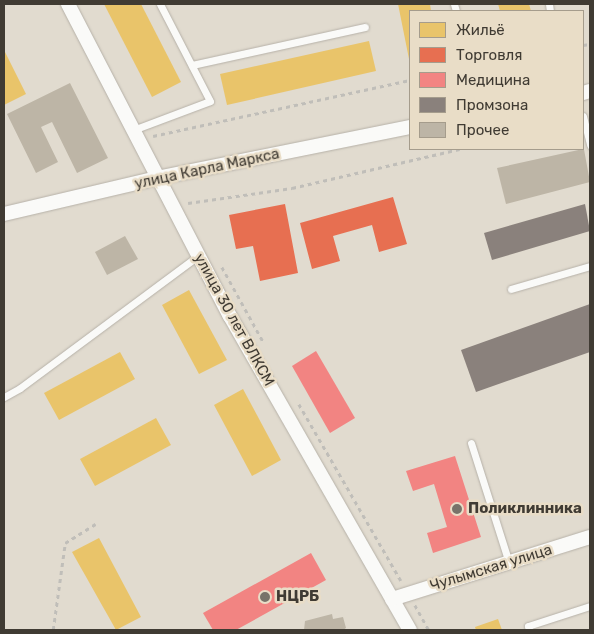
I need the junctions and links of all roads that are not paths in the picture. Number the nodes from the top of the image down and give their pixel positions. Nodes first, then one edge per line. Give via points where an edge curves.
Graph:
1 (68, 4) edge
2 (160, 4) edge
3 (365, 27) dead end
4 (192, 65) junction
5 (584, 120) edge
6 (409, 127) edge
7 (136, 136) junction
8 (590, 145) edge
9 (157, 178) junction
10 (4, 214) edge
11 (198, 256) junction
12 (590, 266) edge
13 (511, 289) dead end
14 (4, 396) edge
15 (471, 444) dead end
16 (590, 537) edge
17 (510, 562) junction
18 (392, 599) junction
19 (590, 606) edge
20 (410, 630) edge
21 (530, 630) edge

1 - 7 street, улица 30 лет ВЛКСМ
2 - 4 lane
3 - 4 lane
4 - 7 lane via 210,102
5 - 8 lane
6 - 9 street, улица Карла Маркса
7 - 9 street, улица 30 лет ВЛКСМ
9 - 10 street, улица Карла Маркса
9 - 11 street, улица 30 лет ВЛКСМ
11 - 14 lane via 20,388
11 - 18 street, улица 30 лет ВЛКСМ
12 - 13 lane
15 - 17 lane
16 - 17 street, Чулымская улица
17 - 18 street, Чулымская улица
18 - 20 street, улица 30 лет ВЛКСМ
19 - 21 lane via 528,626

